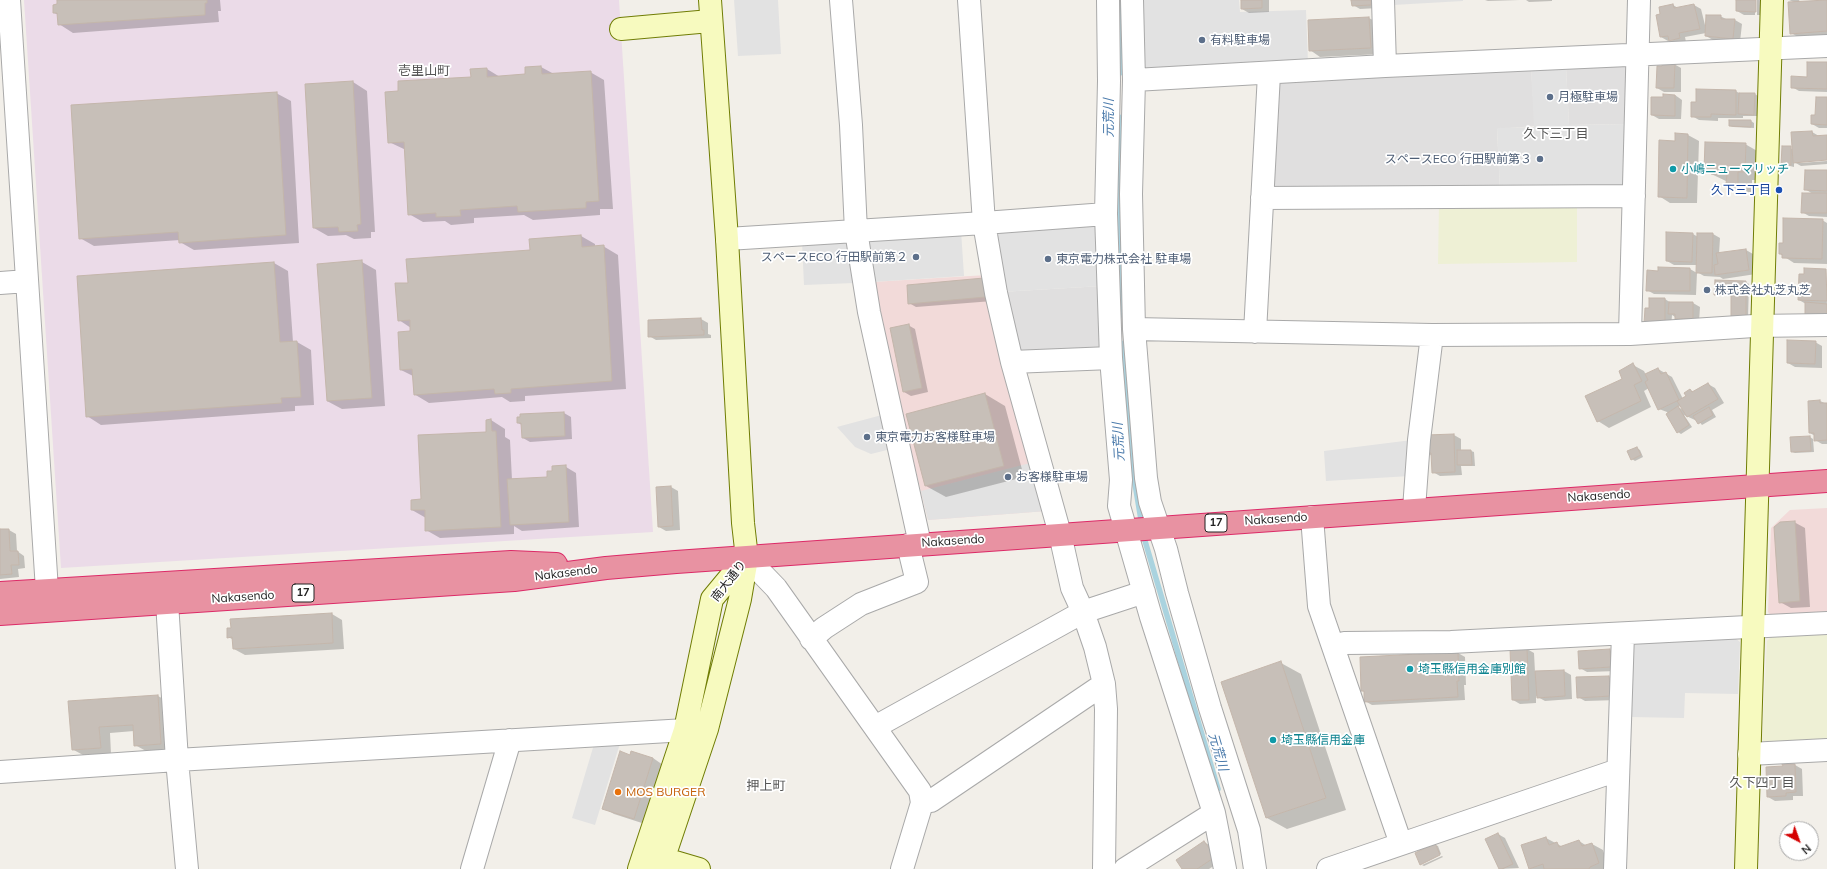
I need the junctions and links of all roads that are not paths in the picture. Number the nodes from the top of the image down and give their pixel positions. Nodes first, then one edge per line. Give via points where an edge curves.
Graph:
1 (710, 0) edge
2 (841, 0) edge
3 (969, 0) edge
4 (1108, 0) edge
5 (1132, 0) edge
6 (1383, 0) edge
7 (1639, 0) edge
8 (1772, 0) edge
9 (6, 6) edge
10 (710, 21) junction
11 (621, 28) dead end
12 (1827, 46) edge
13 (1770, 47) junction
14 (1638, 54) junction
15 (1385, 66) junction
16 (1269, 74) junction
17 (1134, 80) junction
18 (1634, 196) junction
19 (1262, 198) junction
20 (1106, 214) junction
21 (984, 223) junction
22 (856, 231) junction
23 (727, 239) junction
24 (27, 281) junction
25 (0, 283) edge
26 (1827, 325) edge
27 (1763, 326) junction
28 (1134, 329) junction
29 (1255, 332) junction
30 (1630, 334) junction
31 (1432, 335) junction
32 (1111, 358) junction
33 (1012, 362) junction
34 (1827, 481) edge
35 (1758, 486) junction
36 (1414, 509) junction
37 (1312, 517) junction
38 (1159, 527) junction
39 (1126, 530) junction
40 (1060, 534) junction
41 (914, 544) junction
42 (747, 558) junction
43 (47, 590) junction
44 (165, 592) junction
45 (1144, 592) junction
46 (0, 593) edge
47 (1083, 612) junction
48 (0, 614) edge
49 (1827, 624) edge
50 (1753, 627) junction
51 (1623, 634) junction
52 (811, 639) junction
53 (1333, 646) junction
54 (1104, 684) junction
55 (875, 727) junction
56 (707, 729) junction
57 (685, 730) junction
58 (510, 740) junction
59 (1827, 750) edge
60 (1749, 754) junction
61 (177, 760) junction
62 (1618, 770) junction
63 (0, 772) edge
64 (922, 800) junction
65 (1214, 813) junction
66 (1401, 844) junction
67 (651, 862) edge
68 (187, 869) edge
69 (472, 869) edge
70 (699, 869) edge
71 (902, 869) edge
72 (1104, 869) edge
73 (1125, 869) edge
74 (1225, 869) edge
75 (1255, 869) edge
76 (1328, 869) edge
77 (1615, 869) edge
78 (1746, 869) edge

1 - 10 street
2 - 22 street
3 - 21 street
4 - 20 street
5 - 17 street
6 - 15 street
7 - 14 street
8 - 13 street
9 - 24 street
10 - 11 street
10 - 23 street
12 - 13 street
13 - 14 street
13 - 27 street
14 - 15 street
14 - 18 street
15 - 16 street
16 - 17 street
16 - 19 street
17 - 28 street via 1131,194
18 - 19 street
18 - 30 street
19 - 29 street
20 - 21 street
20 - 32 street
21 - 22 street
21 - 33 street via 996,293
22 - 23 street
22 - 41 street
23 - 42 street
24 - 25 street
24 - 43 street
26 - 27 street
27 - 30 street
27 - 35 street
28 - 29 street
28 - 38 street via 1146,478 1150,502
29 - 31 street
30 - 31 street
31 - 36 street via 1419,440
32 - 33 street
32 - 39 street via 1121,480 1119,506
33 - 40 street
34 - 35 highway, Nakasendo / 17
35 - 36 highway, Nakasendo / 17
35 - 50 street
36 - 37 highway, Nakasendo / 17
37 - 38 highway, Nakasendo / 17
37 - 53 street via 1319,606
38 - 39 highway, Nakasendo / 17
38 - 75 street via 1210,708 1249,830
39 - 40 highway, Nakasendo / 17
39 - 45 street
40 - 41 highway, Nakasendo / 17
40 - 47 street via 1072,588
41 - 42 highway, Nakasendo / 17
41 - 52 street via 917,582 861,604
42 - 44 highway, Nakasendo / 17 via 606,568 514,580
42 - 52 street via 776,588
42 - 56 street, 南大通り via 740,599
42 - 57 street, 南大通り via 712,599
43 - 44 highway, Nakasendo / 17
43 - 46 highway, Nakasendo / 17
44 - 48 highway, Nakasendo / 17
44 - 61 street
45 - 47 street
45 - 65 street
47 - 54 street
47 - 55 street
49 - 50 street
50 - 51 street
50 - 60 street
51 - 53 street via 1451,642 1344,643
51 - 62 street
52 - 55 street
53 - 66 street
54 - 64 street via 931,801
54 - 72 street
55 - 64 street via 920,792
56 - 57 street
56 - 67 street, 南大通り
57 - 58 street
57 - 67 street, 南大通り
58 - 61 street
58 - 69 street
59 - 60 street
60 - 78 street
61 - 63 street
61 - 68 street
62 - 66 street
62 - 77 street
64 - 71 street
65 - 73 street
65 - 74 street
66 - 76 street
67 - 70 street

